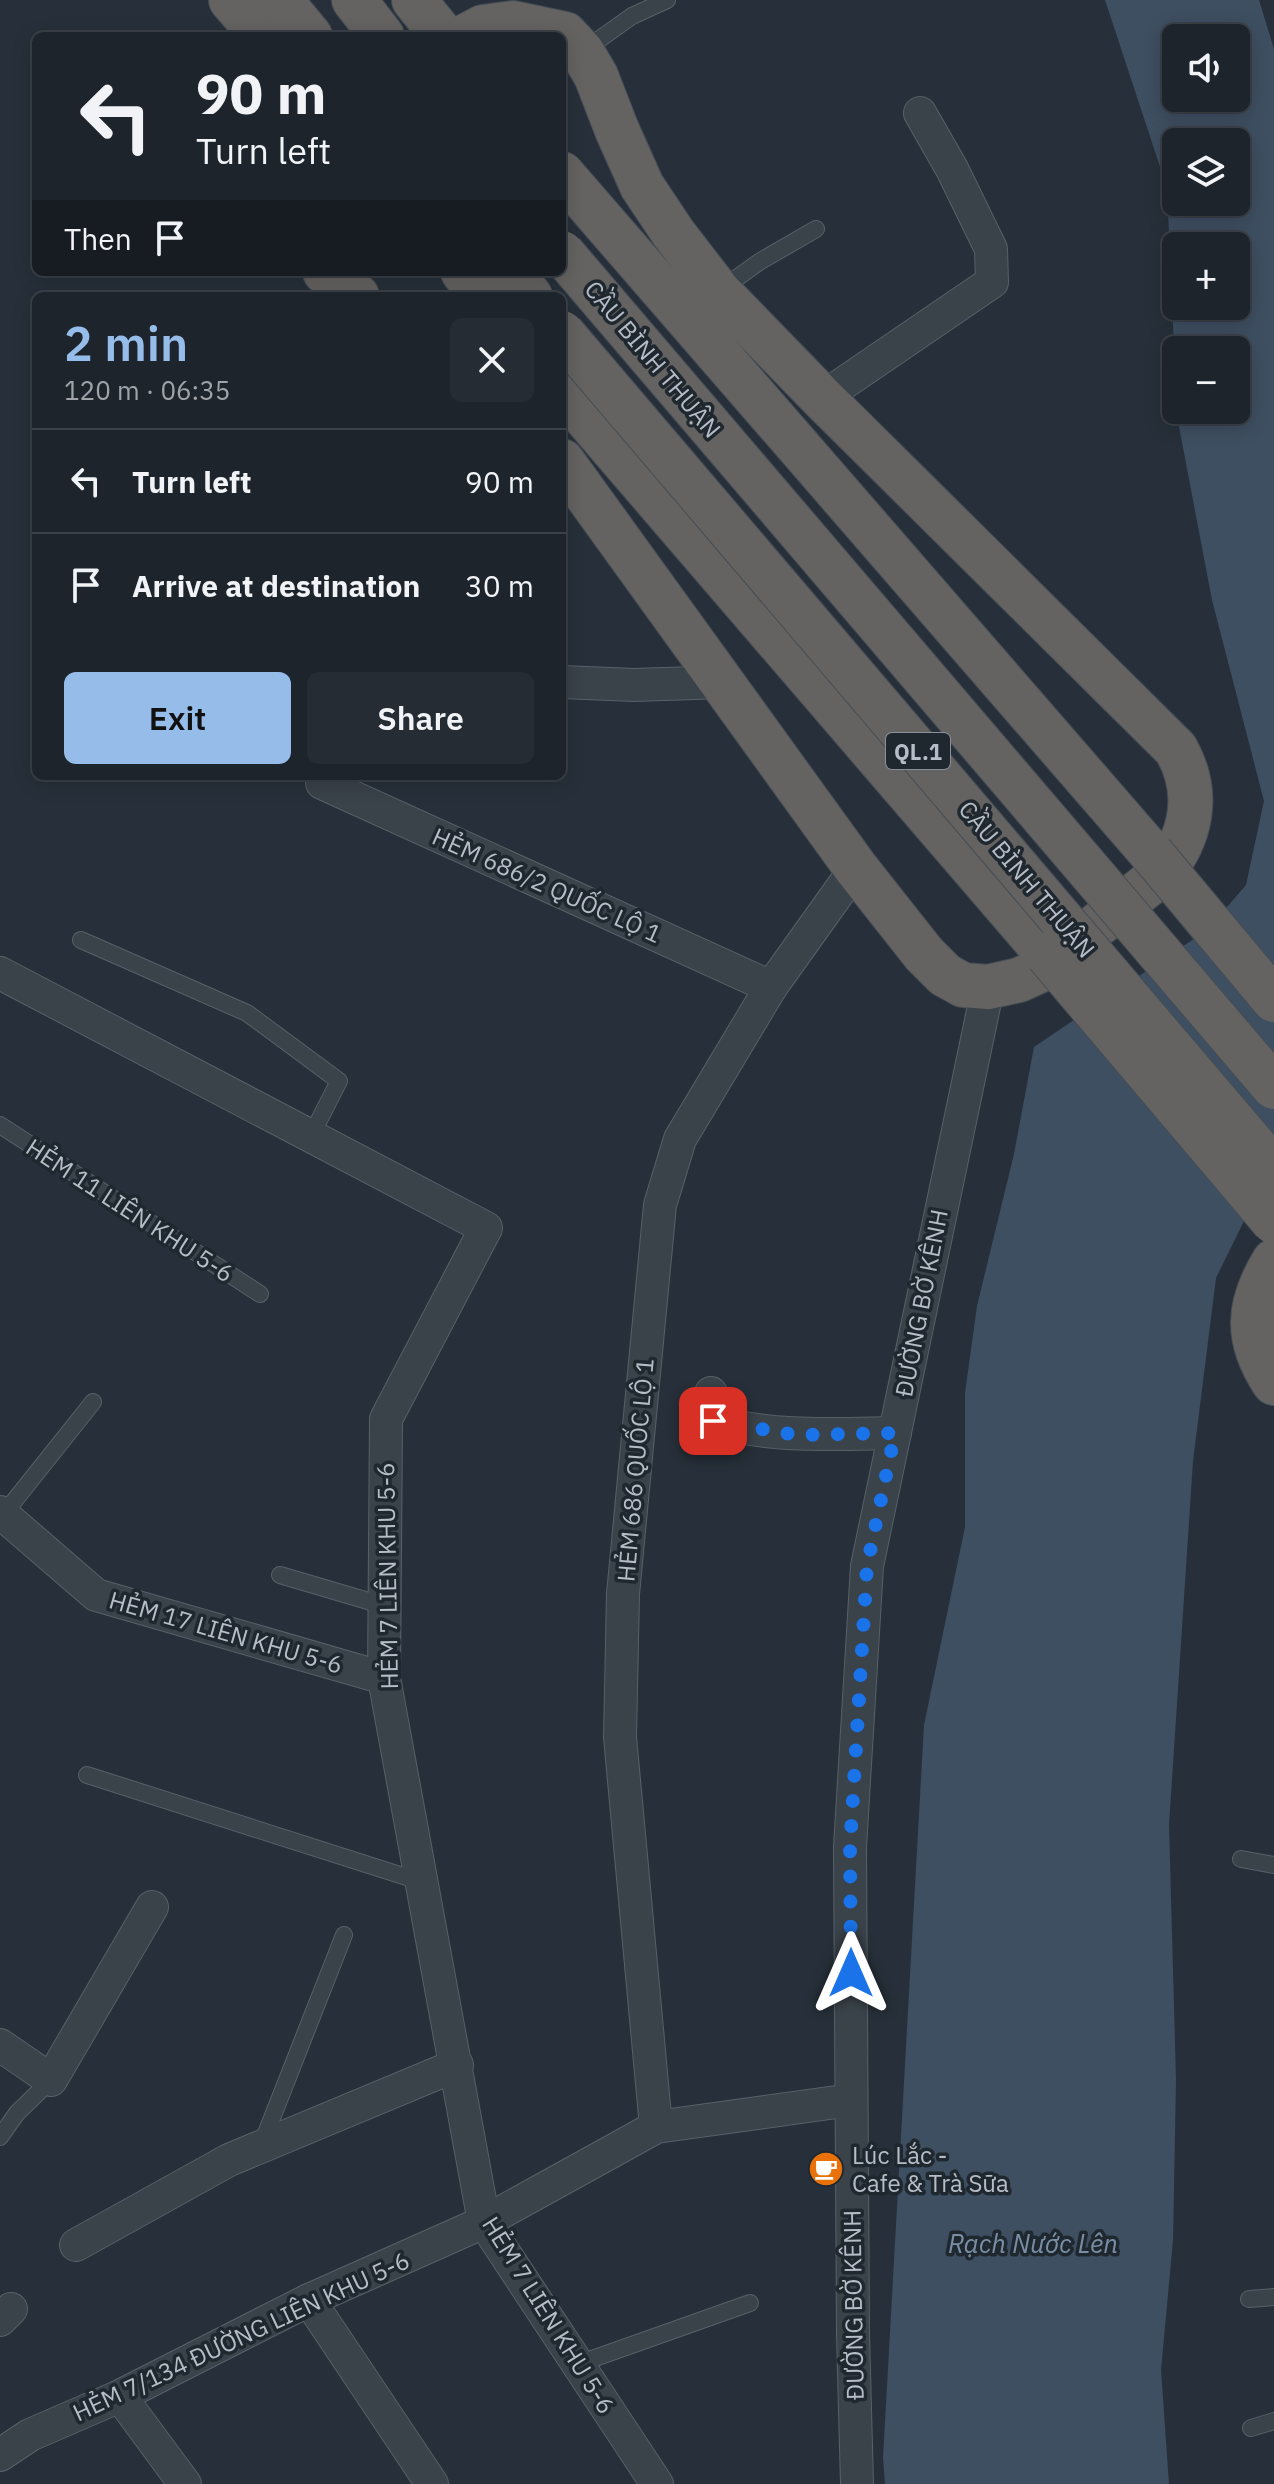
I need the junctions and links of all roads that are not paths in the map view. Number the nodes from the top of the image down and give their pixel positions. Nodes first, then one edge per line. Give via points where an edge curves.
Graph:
1 (231, 0) edge
2 (280, 0) edge
3 (354, 0) edge
4 (414, 0) edge
5 (667, 0) edge
6 (259, 32) edge
7 (307, 32) edge
8 (379, 32) edge
9 (440, 32) edge
10 (474, 32) edge
11 (556, 32) edge
12 (566, 35) edge
13 (582, 52) junction
14 (920, 113) dead end
15 (566, 179) edge
16 (816, 229) dead end
17 (566, 258) edge
18 (330, 276) edge
19 (466, 276) edge
20 (513, 276) edge
21 (718, 291) junction
22 (352, 292) edge
23 (480, 292) edge
24 (527, 292) edge
25 (566, 338) edge
26 (566, 395) edge
27 (822, 398) junction
28 (566, 466) edge
29 (566, 682) edge
30 (724, 682) junction
31 (322, 783) dead end
32 (856, 868) junction
33 (81, 940) dead end
34 (0, 973) edge
35 (771, 987) junction
36 (988, 987) junction
37 (1274, 1000) edge
38 (1274, 1087) edge
39 (0, 1125) edge
40 (311, 1136) junction
41 (1274, 1169) edge
42 (1274, 1222) edge
43 (1274, 1261) edge
44 (260, 1294) dead end
45 (1274, 1383) edge
46 (711, 1393) dead end
47 (93, 1402) dead end
48 (895, 1433) junction
49 (2, 1514) edge
50 (280, 1575) dead end
51 (385, 1606) junction
52 (384, 1678) junction
53 (87, 1775) dead end
54 (1241, 1859) dead end
55 (1274, 1865) edge
56 (422, 1882) junction
57 (152, 1907) dead end
58 (344, 1935) dead end
59 (0, 2045) edge
60 (457, 2065) junction
61 (51, 2080) junction
62 (851, 2100) junction
63 (656, 2127) junction
64 (0, 2137) edge
65 (260, 2147) junction
66 (484, 2222) junction
67 (76, 2245) dead end
68 (1274, 2297) edge
69 (1249, 2299) dead end
70 (309, 2300) junction
71 (750, 2303) dead end
72 (578, 2364) junction
73 (120, 2396) junction
74 (1274, 2421) edge
75 (1251, 2428) dead end
76 (0, 2455) edge
77 (185, 2484) edge
78 (432, 2484) edge
79 (657, 2484) edge
80 (857, 2484) edge

1 - 6 highway
2 - 7 highway
3 - 8 highway
4 - 9 highway
5 - 13 lane via 632,16
10 - 11 highway via 513,23
12 - 13 highway
13 - 21 highway via 642,186
14 - 27 street via 991,249 992,282
15 - 37 highway, bridge
16 - 21 lane
17 - 38 highway, CẦU BÌNH THUẬN / QL.1, bridge
18 - 22 highway
19 - 23 highway
20 - 24 highway
21 - 27 highway
25 - 41 highway, CẦU BÌNH THUẬN / QL.1, bridge
26 - 42 highway, CẦU BÌNH THUẬN / QL.1, bridge
27 - 36 highway via 1158,728 1180,756 1191,787 1186,835 1160,875 1041,970
28 - 30 highway
29 - 30 street
30 - 32 highway
31 - 35 street, HẺM 686/2 QUỐC LỘ 1
32 - 35 street, HẺM 686 QUỐC LỘ 1
32 - 36 highway via 945,975 963,985
33 - 40 lane via 247,1013 339,1081
34 - 40 street, HẺM 7 LIÊN KHU 5-6
35 - 63 street, HẺM 686 QUỐC LỘ 1 via 680,1139 660,1205 623,1594 620,1737
36 - 48 street, ĐƯỜNG BỜ KÊNH
39 - 44 lane, HẺM 11 LIÊN KHU 5-6
40 - 51 street, HẺM 7 LIÊN KHU 5-6 via 486,1228 386,1419
43 - 45 highway via 1252,1313 1253,1335
46 - 48 street via 713,1421 734,1427 797,1435
47 - 49 lane
48 - 62 street, ĐƯỜNG BỜ KÊNH via 867,1566 850,1847
49 - 52 street, HẺM 17 LIÊN KHU 5-6 via 96,1595
50 - 51 lane
51 - 52 street, HẺM 7 LIÊN KHU 5-6
52 - 56 street, HẺM 7 LIÊN KHU 5-6
53 - 56 lane
54 - 55 lane
56 - 60 street, HẺM 7 LIÊN KHU 5-6
57 - 61 street
58 - 65 lane
59 - 61 street
60 - 65 street
60 - 66 street, HẺM 7 LIÊN KHU 5-6
61 - 64 lane
62 - 63 street
62 - 80 street, ĐƯỜNG BỜ KÊNH
63 - 66 street, HẺM 7/134 ĐƯỜNG LIÊN KHU 5-6
65 - 67 street
66 - 70 street, HẺM 7/134 ĐƯỜNG LIÊN KHU 5-6
66 - 72 street, HẺM 7 LIÊN KHU 5-6
68 - 69 lane
70 - 73 street, HẺM 7/134 ĐƯỜNG LIÊN KHU 5-6
70 - 78 street
71 - 72 lane
72 - 79 street, HẺM 7 LIÊN KHU 5-6
73 - 76 street, HẺM 7/134 ĐƯỜNG LIÊN KHU 5-6 via 30,2435
73 - 77 street
74 - 75 lane

